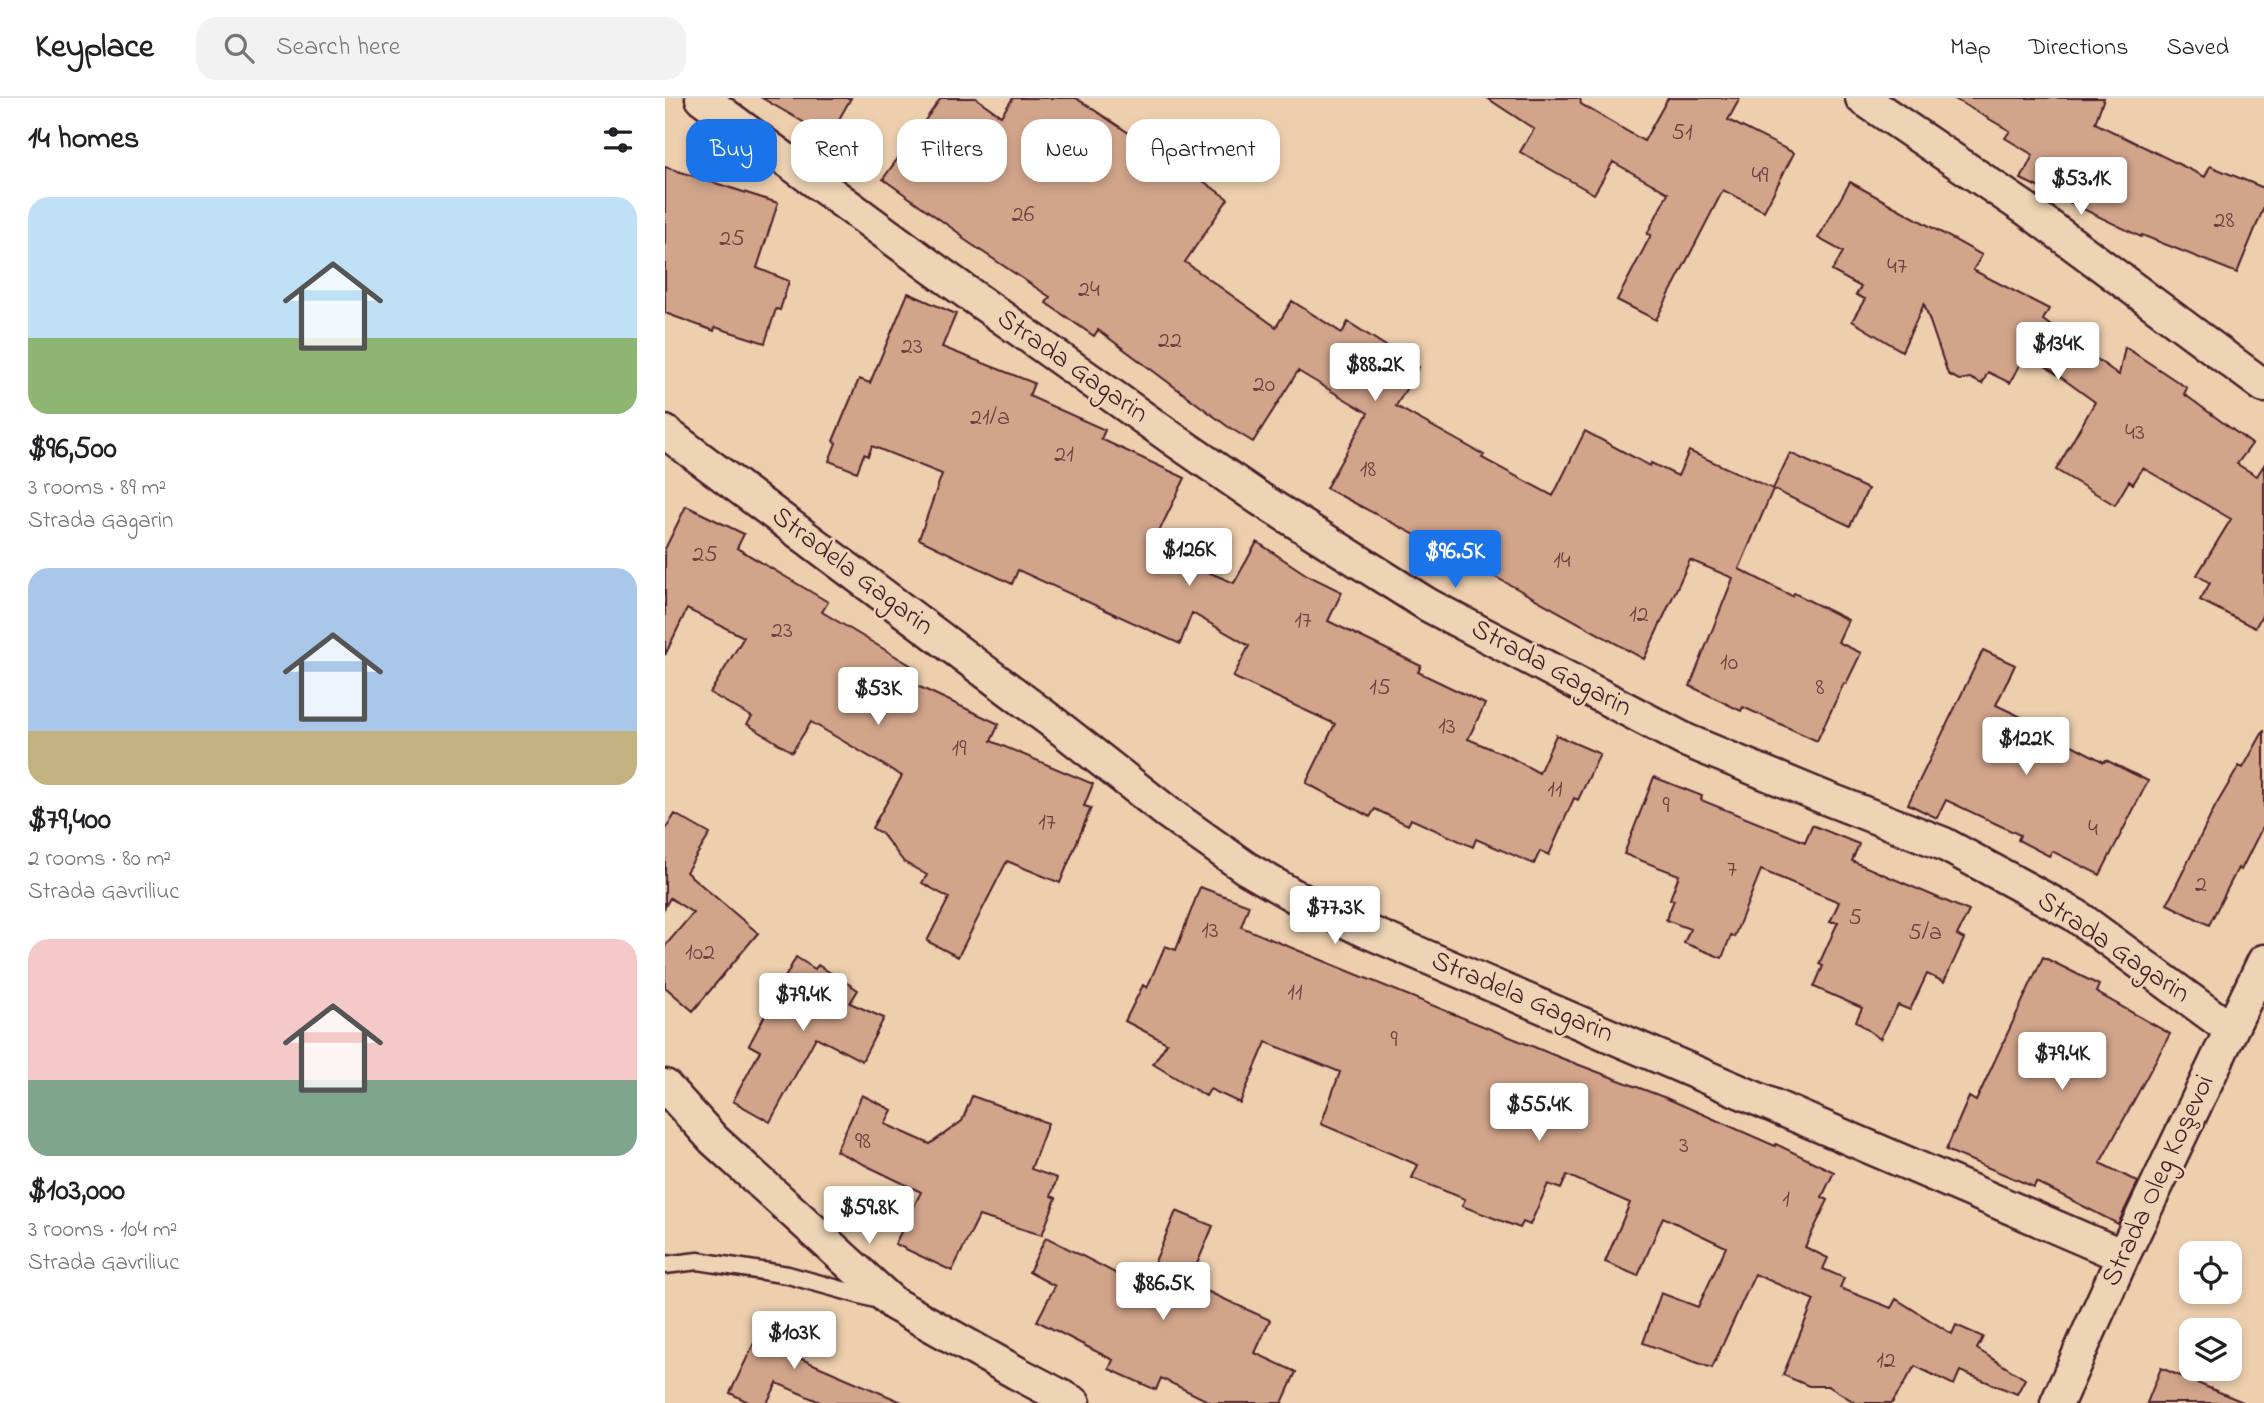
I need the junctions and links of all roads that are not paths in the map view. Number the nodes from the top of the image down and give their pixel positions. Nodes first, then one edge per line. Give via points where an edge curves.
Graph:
1 (702, 98) edge
2 (1862, 98) edge
3 (2264, 386) edge
4 (665, 432) edge
5 (2264, 961) edge
6 (2230, 1029) junction
7 (665, 1086) edge
8 (2123, 1256) junction
9 (665, 1265) edge
10 (894, 1304) junction
11 (1074, 1403) edge
12 (2057, 1403) edge

1 - 6 street, Strada Gagarin via 1260,499 1428,605 1685,740 1944,844 2075,915
2 - 3 street via 2026,209
4 - 8 street, Stradela Gagarin via 1167,812 1298,898
5 - 6 street, Strada Oleg Koşevoi
6 - 8 street, Strada Oleg Koşevoi
7 - 10 street via 714,1140
8 - 12 street, Strada Oleg Koşevoi
9 - 10 lane via 698,1261 789,1275
10 - 11 street

